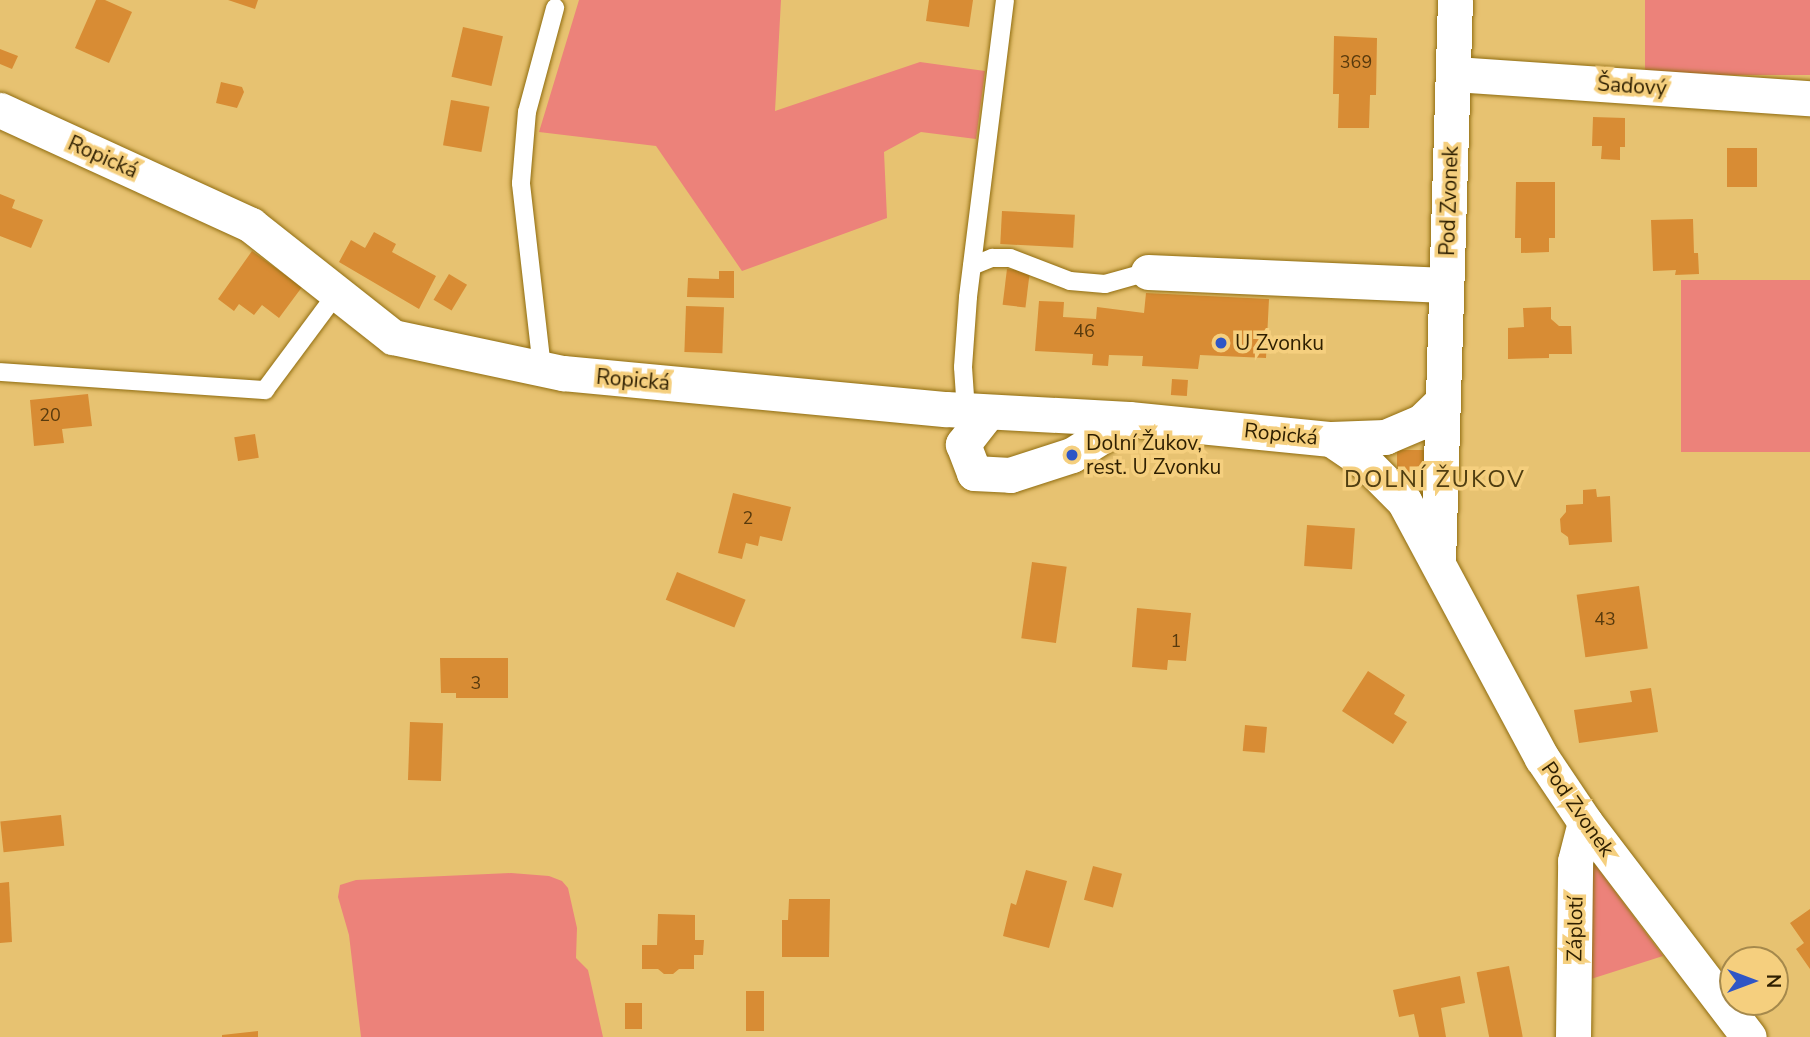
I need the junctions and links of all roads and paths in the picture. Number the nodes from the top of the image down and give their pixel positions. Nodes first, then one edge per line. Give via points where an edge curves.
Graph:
1 (1005, 0) edge
2 (1455, 0) edge
3 (555, 8) dead end
4 (1454, 74) junction
5 (1810, 98) edge
6 (0, 110) edge
7 (972, 266) junction
8 (1148, 272) joint
9 (1446, 285) junction
10 (337, 293) junction
11 (542, 368) junction
12 (0, 372) edge
13 (1442, 402) junction
14 (977, 411) junction
15 (1129, 419) junction
16 (1331, 439) junction
17 (1438, 562) junction
18 (1585, 822) junction
19 (1573, 1037) edge
20 (1749, 1037) edge

1 - 7 lane
2 - 4 street, Pod Zvonek
3 - 11 lane via 527,112 521,183
4 - 5 street, Šadový
4 - 9 street, Pod Zvonek
6 - 10 street, Ropická via 251,225
7 - 8 lane via 992,258 1010,258 1070,281 1105,284
7 - 14 lane via 963,367
8 - 9 street
9 - 13 street, Pod Zvonek
10 - 11 street, Ropická via 393,337
10 - 12 lane via 265,390
11 - 14 street, Ropická
13 - 16 street via 1421,422 1385,437
13 - 17 street, Pod Zvonek
14 - 15 street, Ropická
14 - 15 street via 963,444 974,472 1010,475 1072,455
15 - 16 street, Ropická
16 - 17 street, Pod Zvonek via 1364,461 1404,501
17 - 18 street, Pod Zvonek via 1542,758
18 - 19 street, Záplotí via 1575,861
18 - 20 street, Pod Zvonek

